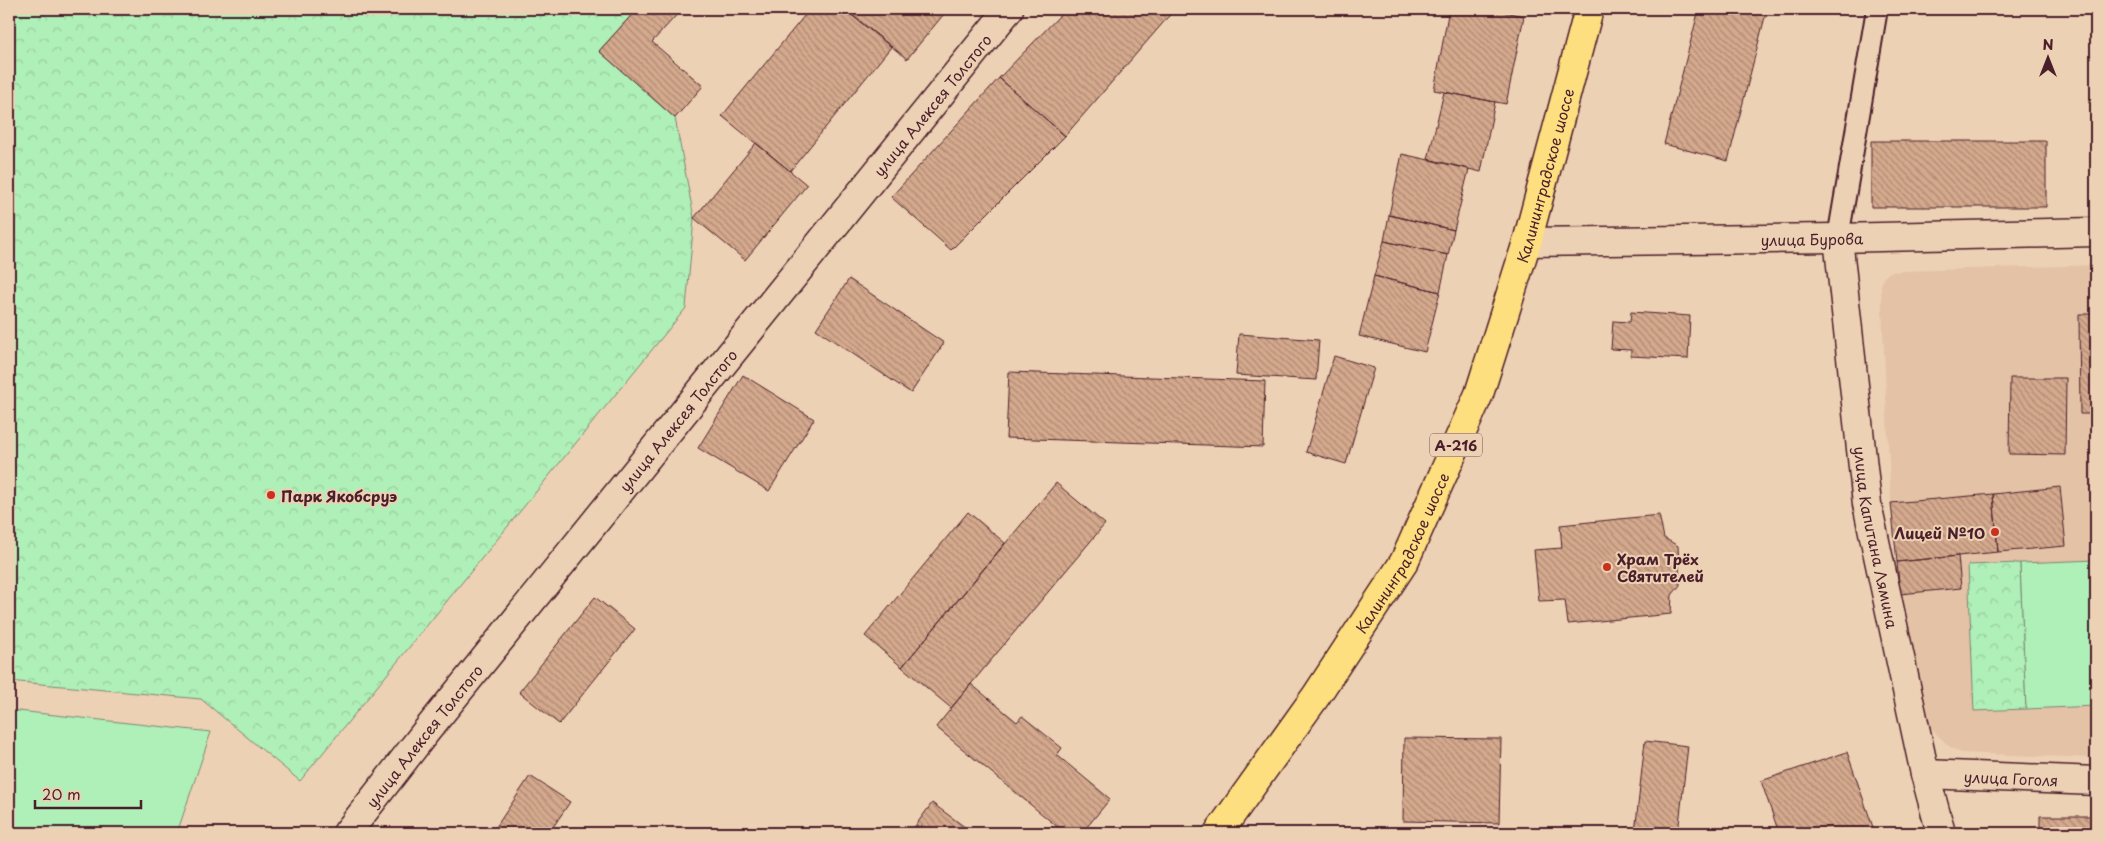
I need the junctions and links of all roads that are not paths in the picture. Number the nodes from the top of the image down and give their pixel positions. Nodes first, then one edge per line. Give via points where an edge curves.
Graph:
1 (1009, 9) edge
2 (1589, 9) edge
3 (1877, 9) edge
4 (2096, 232) edge
5 (1838, 238) junction
6 (1527, 242) junction
7 (1925, 774) junction
8 (2096, 781) edge
9 (347, 833) edge
10 (1218, 833) edge
11 (1941, 833) edge

1 - 9 street, улица Алексея Толстого
2 - 6 main road, Калининградское шоссе / А-216
3 - 5 lane
4 - 5 street, улица Бурова
5 - 6 street, улица Бурова
5 - 7 street, улица Капитана Лямина via 1868,504
6 - 10 main road, Калининградское шоссе / А-216 via 1479,394 1404,562 1316,696
7 - 8 street, улица Гоголя
7 - 11 street, улица Капитана Лямина

